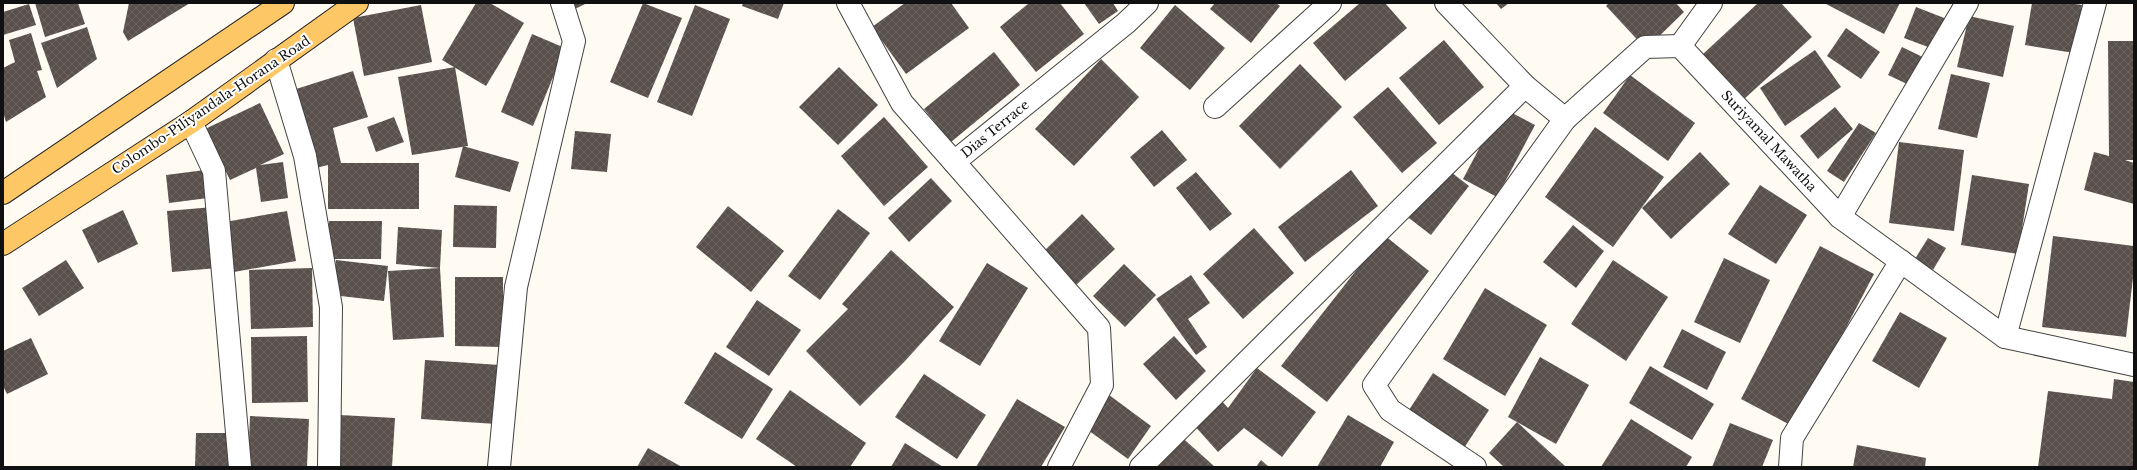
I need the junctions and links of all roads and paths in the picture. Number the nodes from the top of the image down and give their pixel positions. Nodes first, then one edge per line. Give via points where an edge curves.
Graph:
1 (283, 3) edge
2 (357, 3) edge
3 (562, 3) edge
4 (848, 3) edge
5 (1147, 3) edge
6 (1330, 3) edge
7 (1446, 3) edge
8 (1710, 3) edge
9 (1967, 3) edge
10 (2095, 3) edge
11 (1680, 46) junction
12 (276, 60) junction
13 (1525, 86) junction
14 (1215, 107) dead end
15 (1565, 119) junction
16 (191, 122) junction
17 (954, 162) junction
18 (3, 193) edge
19 (1840, 217) junction
20 (3, 244) edge
21 (1901, 261) junction
22 (2005, 337) junction
23 (2134, 365) edge
24 (240, 467) edge
25 (329, 467) edge
26 (499, 467) edge
27 (1059, 467) edge
28 (1141, 467) edge
29 (1475, 467) edge
30 (1790, 467) edge

1 - 18 main road
2 - 12 main road, Colombo-Piliyandala-Horana Road
3 - 26 street via 574,41 516,286
4 - 17 street, Dias Terrace via 902,103
5 - 17 street, Dias Terrace via 1126,23
6 - 14 street
7 - 13 street
8 - 11 street
9 - 19 street
10 - 22 street
11 - 15 street via 1645,47
11 - 19 street, Suriyamal Mawatha
12 - 16 main road, Colombo-Piliyandala-Horana Road
12 - 25 street via 305,156 331,307
13 - 15 street
13 - 28 street
15 - 29 street via 1374,385 1390,410
16 - 20 main road, Colombo-Piliyandala-Horana Road
16 - 24 street via 214,171
17 - 27 street via 1099,328 1102,385
19 - 21 street, Suriyamal Mawatha
21 - 22 street, Suriyamal Mawatha
21 - 30 street via 1792,438
22 - 23 street, Suriyamal Mawatha

